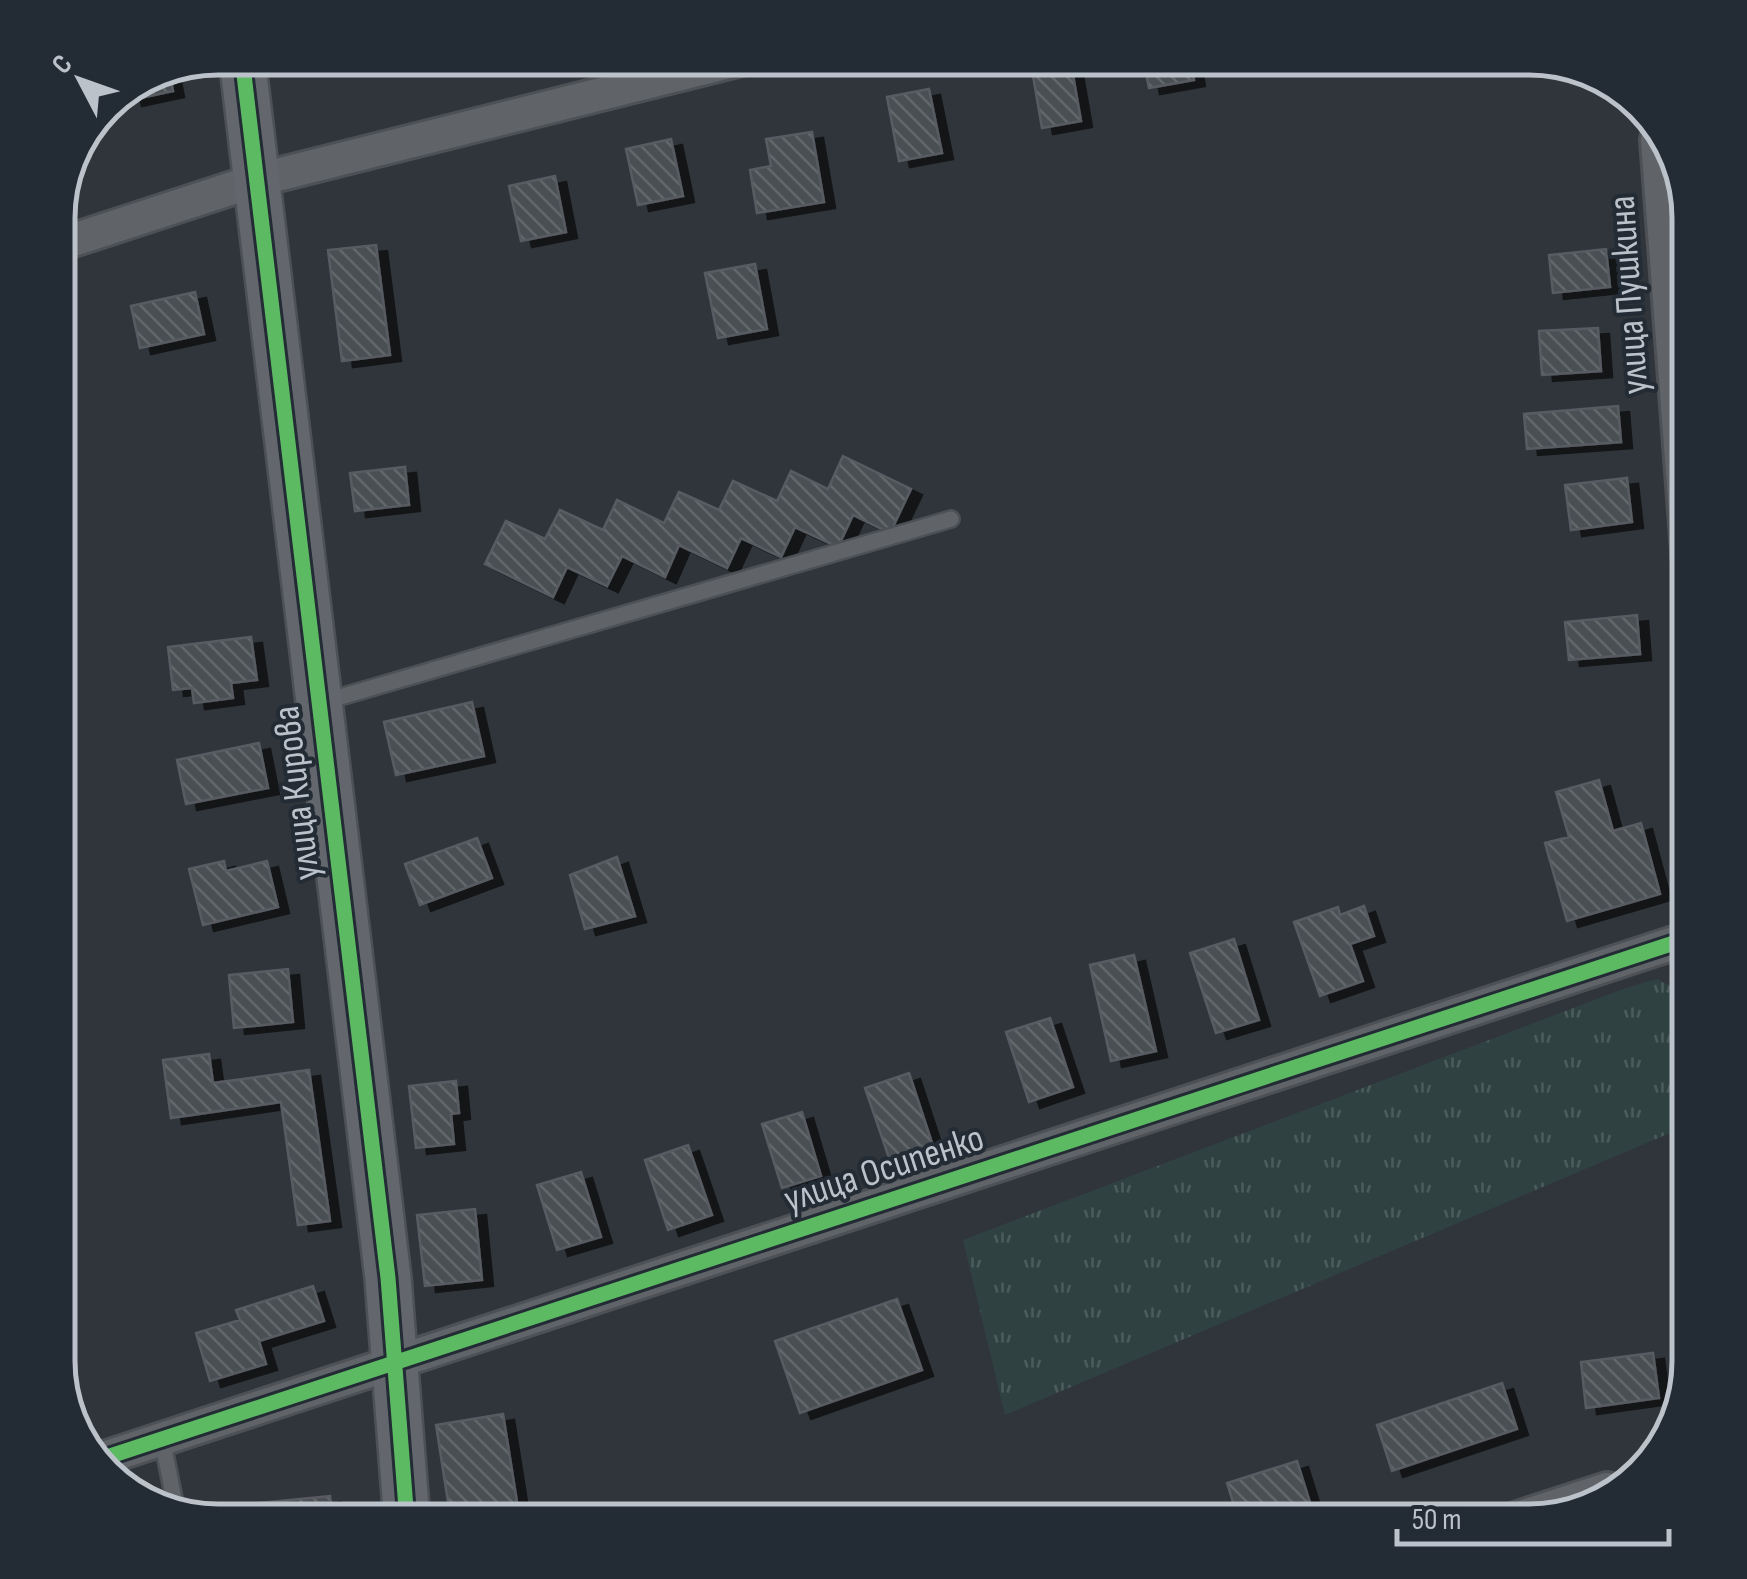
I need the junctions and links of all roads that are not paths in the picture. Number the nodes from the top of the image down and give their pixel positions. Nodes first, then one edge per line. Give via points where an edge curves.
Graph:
1 (244, 75) edge
2 (677, 75) edge
3 (1658, 158) edge
4 (257, 180) junction
5 (75, 239) edge
6 (1672, 333) edge
7 (951, 519) dead end
8 (319, 704) junction
9 (1672, 944) edge
10 (397, 1364) junction
11 (162, 1439) junction
12 (112, 1456) edge
13 (173, 1496) edge
14 (406, 1504) edge

1 - 4 street, улица Кирова
2 - 4 street
3 - 6 street, улица Пушкина
4 - 5 street
4 - 8 street, улица Кирова
7 - 8 lane
8 - 10 street, улица Кирова
9 - 10 street, улица Осипенко
10 - 11 street, улица Осипенко
10 - 14 street, улица Кирова
11 - 12 street, улица Осипенко
11 - 13 lane

